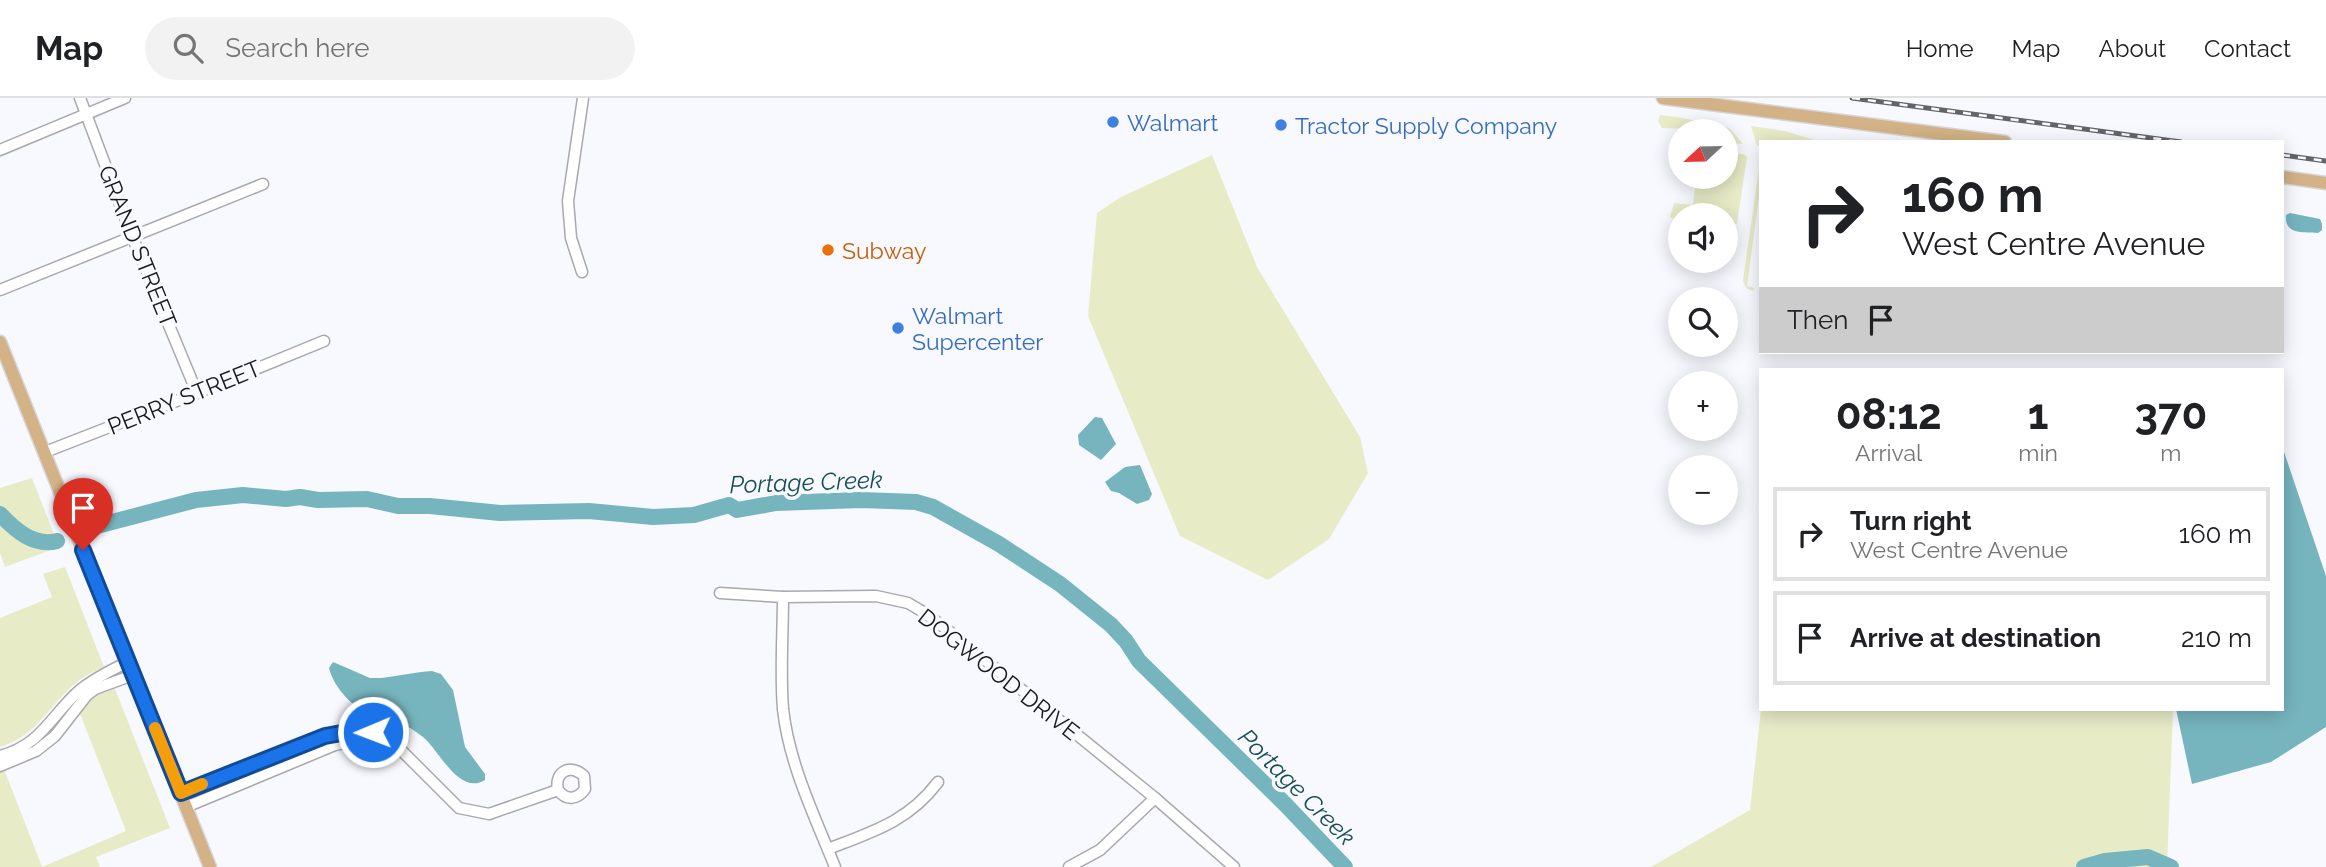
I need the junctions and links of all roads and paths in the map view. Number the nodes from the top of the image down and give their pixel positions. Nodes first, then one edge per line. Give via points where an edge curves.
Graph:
1 (80, 98) edge
2 (125, 98) edge
3 (583, 98) edge
4 (1663, 98) edge
5 (86, 114) junction
6 (1990, 140) edge
7 (0, 150) edge
8 (2284, 177) edge
9 (2326, 183) edge
10 (263, 184) dead end
11 (132, 236) junction
12 (582, 272) dead end
13 (0, 290) edge
14 (324, 341) dead end
15 (0, 342) edge
16 (197, 393) junction
17 (45, 452) junction
18 (720, 593) dead end
19 (783, 597) junction
20 (128, 662) junction
21 (133, 675) junction
22 (320, 738) junction
23 (41, 740) junction
24 (387, 741) junction
25 (325, 750) junction
26 (0, 756) edge
27 (263, 760) junction
28 (0, 766) edge
29 (268, 773) junction
30 (938, 782) dead end
31 (558, 790) dead end
32 (181, 793) junction
33 (1155, 798) junction
34 (186, 807) junction
35 (828, 849) junction
36 (210, 867) edge
37 (835, 867) edge
38 (1069, 867) edge
39 (1234, 867) edge

1 - 5 street, GRAND STREET
2 - 5 street
3 - 12 street via 568,201 571,238
4 - 6 main road
5 - 7 street
5 - 11 street, GRAND STREET
8 - 9 main road
10 - 11 street
11 - 13 street
11 - 16 street, GRAND STREET
14 - 16 street, PERRY STREET
15 - 17 main road
16 - 17 street, PERRY STREET
17 - 20 main road
18 - 19 street, DOGWOOD DRIVE
19 - 33 street, DOGWOOD DRIVE via 876,596 908,603
19 - 35 street via 787,733
20 - 21 main road
20 - 23 street via 81,690
21 - 23 street via 95,689 55,736
21 - 32 main road
22 - 24 street via 358,730
22 - 25 street
22 - 27 street
23 - 26 street
23 - 28 street via 27,756
24 - 25 street via 348,742
24 - 31 street via 459,808 489,814
25 - 29 street
27 - 29 street
27 - 32 street
29 - 34 street
30 - 35 street via 899,820
32 - 34 main road
33 - 38 street via 1100,850
33 - 39 street, DOGWOOD DRIVE
34 - 36 main road
35 - 37 street

